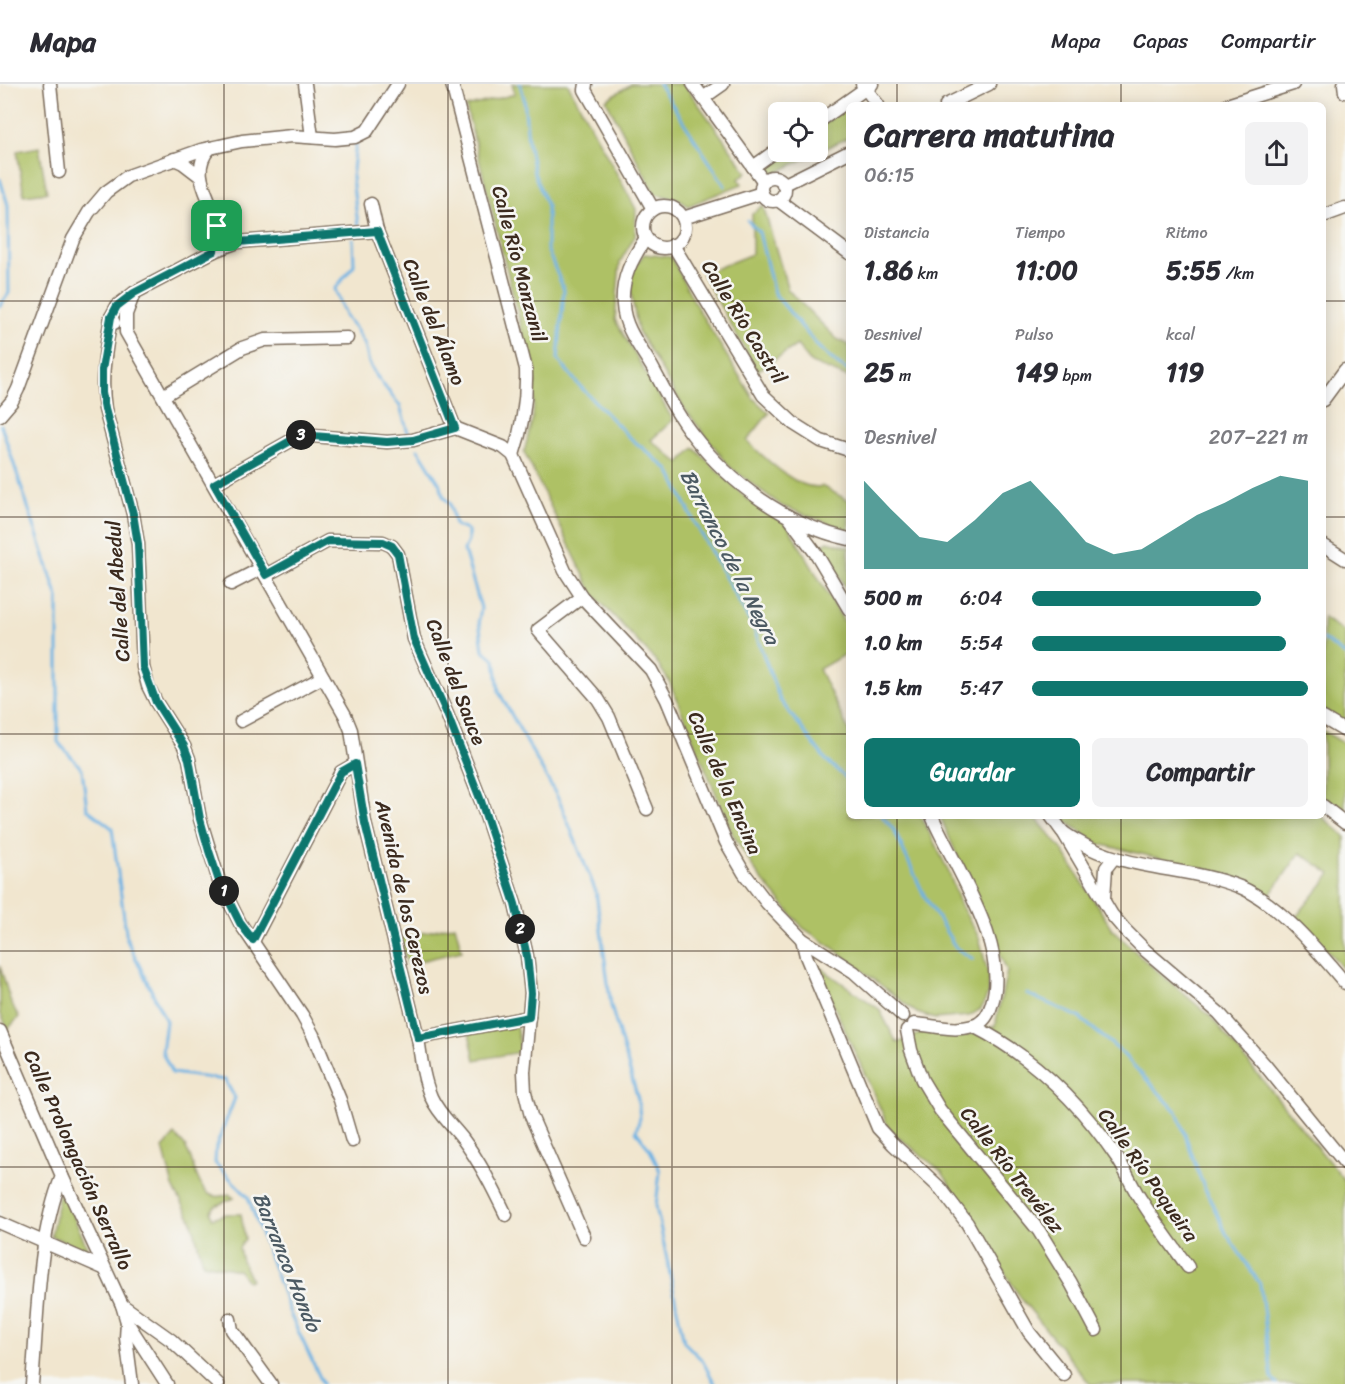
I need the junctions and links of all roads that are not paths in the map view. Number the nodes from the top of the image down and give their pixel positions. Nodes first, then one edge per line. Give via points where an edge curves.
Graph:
1 (50, 84) edge
2 (305, 84) edge
3 (398, 84) edge
4 (452, 84) edge
5 (693, 84) edge
6 (723, 84) edge
7 (989, 84) edge
8 (1293, 84) edge
9 (1344, 84) edge
10 (867, 85) edge
11 (584, 86) edge
12 (1345, 92) edge
13 (703, 98) junction
14 (876, 102) edge
15 (951, 102) edge
16 (1236, 102) edge
17 (828, 114) edge
18 (312, 137) junction
19 (210, 148) junction
20 (846, 154) edge
21 (768, 156) edge
22 (174, 159) junction
23 (753, 166) junction
24 (59, 172) dead end
25 (200, 176) junction
26 (783, 185) junction
27 (763, 188) junction
28 (778, 200) junction
29 (371, 204) dead end
30 (1345, 208) edge
31 (653, 209) junction
32 (1326, 215) edge
33 (683, 218) junction
34 (217, 226) junction
35 (377, 231) junction
36 (646, 238) junction
37 (238, 242) junction
38 (673, 245) junction
39 (214, 251) junction
40 (846, 252) edge
41 (134, 293) junction
42 (111, 317) junction
43 (126, 332) junction
44 (347, 338) dead end
45 (1345, 370) edge
46 (163, 396) junction
47 (1326, 396) edge
48 (0, 415) edge
49 (455, 428) junction
50 (846, 449) edge
51 (513, 454) junction
52 (214, 484) junction
53 (785, 513) junction
54 (846, 538) edge
55 (1326, 547) edge
56 (1345, 560) edge
57 (264, 572) junction
58 (231, 584) dead end
59 (582, 597) junction
60 (846, 604) edge
61 (323, 677) junction
62 (1326, 720) edge
63 (241, 721) dead end
64 (1345, 731) edge
65 (355, 764) junction
66 (1326, 808) edge
67 (646, 809) dead end
68 (934, 819) edge
69 (1053, 819) edge
70 (1345, 823) edge
71 (1063, 832) junction
72 (1113, 859) junction
73 (1104, 899) junction
74 (802, 939) junction
75 (253, 940) junction
76 (1345, 983) edge
77 (903, 1016) joint
78 (529, 1017) junction
79 (979, 1023) junction
80 (910, 1027) junction
81 (0, 1031) edge
82 (418, 1038) junction
83 (352, 1141) dead end
84 (1345, 1163) edge
85 (62, 1176) junction
86 (506, 1215) dead end
87 (0, 1223) edge
88 (584, 1237) dead end
89 (44, 1243) junction
90 (1188, 1267) dead end
91 (103, 1268) junction
92 (122, 1305) junction
93 (230, 1319) dead end
94 (127, 1322) junction
95 (1096, 1330) dead end
96 (1064, 1375) dead end
97 (32, 1384) edge
98 (132, 1384) edge
99 (167, 1384) edge
100 (218, 1384) edge
101 (271, 1384) edge

1 - 24 street
2 - 18 street
3 - 18 street via 366,131 355,137
4 - 51 street, Calle Río Manzanil via 526,369 527,400
5 - 13 street
6 - 13 street
7 - 15 street
8 - 16 street
9 - 12 street
10 - 14 street
10 - 17 street
11 - 31 street
13 - 23 street
18 - 19 street via 242,141
19 - 22 street
19 - 25 street via 205,153
20 - 26 street
21 - 23 street
22 - 25 street
22 - 48 street via 128,176 106,192 89,212 73,239 18,389
23 - 27 street
25 - 34 street
26 - 27 street via 774,178
26 - 28 street via 784,192
27 - 28 street via 767,199
27 - 33 street
28 - 40 street
29 - 35 street, Calle del Álamo
30 - 32 street
31 - 33 street via 673,208
31 - 36 street via 643,225
33 - 38 street via 682,236
34 - 37 street
34 - 39 street
35 - 37 street
35 - 49 street, Calle del Álamo
36 - 38 street via 655,246
36 - 53 street via 625,277 624,320 691,433 725,472 760,500
37 - 39 street
38 - 50 street, Calle Río Castril via 764,395 794,424 821,441
39 - 41 street
41 - 42 street via 117,306
41 - 43 street via 126,314
42 - 43 street, Avenida de los Cerezos via 117,328
42 - 75 street, Calle del Abedul via 102,393 138,544 143,667 156,702 189,759 200,819 219,881
43 - 46 street, Avenida de los Cerezos
44 - 46 street via 266,340 242,348
45 - 47 street
46 - 52 street, Avenida de los Cerezos
49 - 51 street
49 - 52 street via 413,440 387,442 301,435
51 - 59 street, Calle de la Encina via 561,563
52 - 57 street, Avenida de los Cerezos
53 - 54 street
53 - 60 street via 817,555
55 - 56 street
57 - 58 street
57 - 61 street, Avenida de los Cerezos
57 - 78 street, Calle del Sauce via 328,541 383,542 398,554 414,639 481,801 515,904 527,956
59 - 67 street via 538,630 609,717
59 - 74 street, Calle de la Encina via 651,670 726,842 767,903
61 - 63 street
61 - 65 street, Avenida de los Cerezos via 351,730
62 - 64 street
65 - 75 street via 341,772
65 - 82 street, Avenida de los Cerezos via 365,823
66 - 70 street
68 - 79 street via 987,929 996,961 996,993 991,1009
69 - 71 street
71 - 72 street
71 - 73 street
72 - 73 street via 1106,868
72 - 76 street via 1184,871 1242,888 1272,908 1315,947
73 - 84 street via 1112,915 1146,951 1219,1013
74 - 77 street, Calle de la Encina via 854,972
74 - 96 street via 878,1128 942,1190 961,1215 1029,1332
75 - 83 street, Calle del Abedul via 313,1035
77 - 80 street, Calle Río Trevélez via 900,1025
78 - 82 street
78 - 88 street, Calle del Sauce via 525,1092
79 - 80 street via 951,1029
79 - 90 street, Calle Río Poqueira via 1032,1063 1093,1125
80 - 95 street, Calle Río Trevélez via 911,1050 922,1080 940,1110 1039,1231
81 - 85 street, Calle Prolongación Serrallo
82 - 86 street, Avenida de los Cerezos via 432,1098 489,1181
85 - 89 street
85 - 91 street, Calle Prolongación Serrallo
87 - 89 street
89 - 91 street
89 - 97 street
91 - 92 street, Calle Prolongación Serrallo
92 - 94 street, Calle Prolongación Serrallo
92 - 100 street via 171,1340
93 - 101 street via 232,1330
94 - 98 street
94 - 99 street

